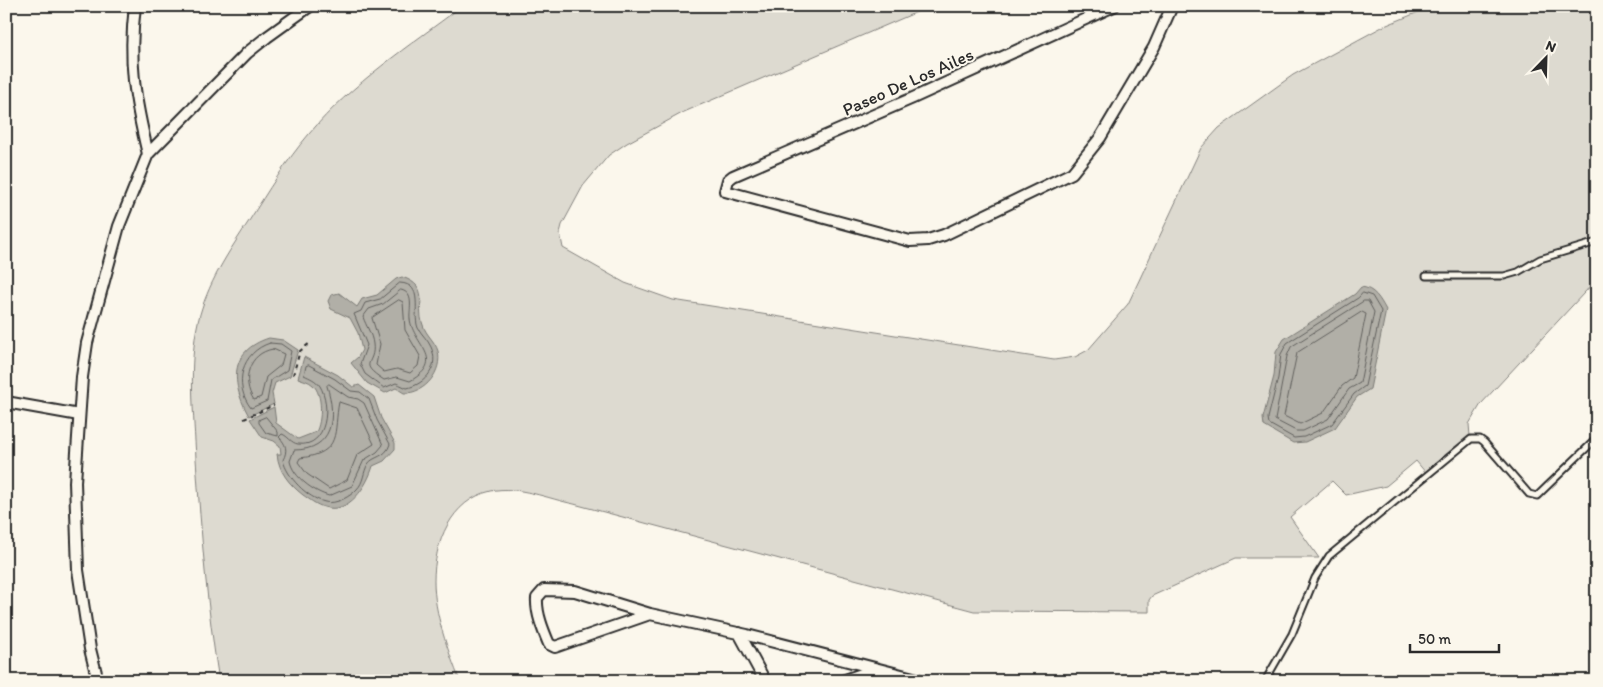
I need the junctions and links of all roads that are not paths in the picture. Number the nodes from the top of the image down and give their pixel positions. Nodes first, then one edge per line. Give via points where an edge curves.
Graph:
1 (135, 6) edge
2 (310, 6) edge
3 (1114, 6) edge
4 (1172, 6) edge
5 (148, 154) junction
6 (1597, 242) edge
7 (1426, 276) dead end
8 (6, 402) edge
9 (79, 415) junction
10 (1597, 438) edge
11 (650, 614) junction
12 (739, 633) junction
13 (877, 669) junction
14 (98, 681) edge
15 (765, 681) edge
16 (842, 681) edge
17 (923, 681) edge
18 (1265, 681) edge

1 - 5 street via 131,52 134,98
2 - 5 street via 248,53
3 - 4 street, Paseo De Los Ailes via 733,176 725,185 727,192 910,241 944,235 1072,173 1100,138 1154,47
5 - 9 street via 119,226 96,307 82,377
6 - 7 lane via 1540,259 1504,276
8 - 9 street
9 - 14 street via 75,482 78,570
10 - 18 lane via 1536,496 1529,494 1484,442 1470,439 1329,556 1315,578 1292,634
11 - 11 street via 574,591 544,590 537,598 544,631 549,644 555,647
11 - 12 street
12 - 13 street
12 - 15 street
13 - 16 street
13 - 17 street

